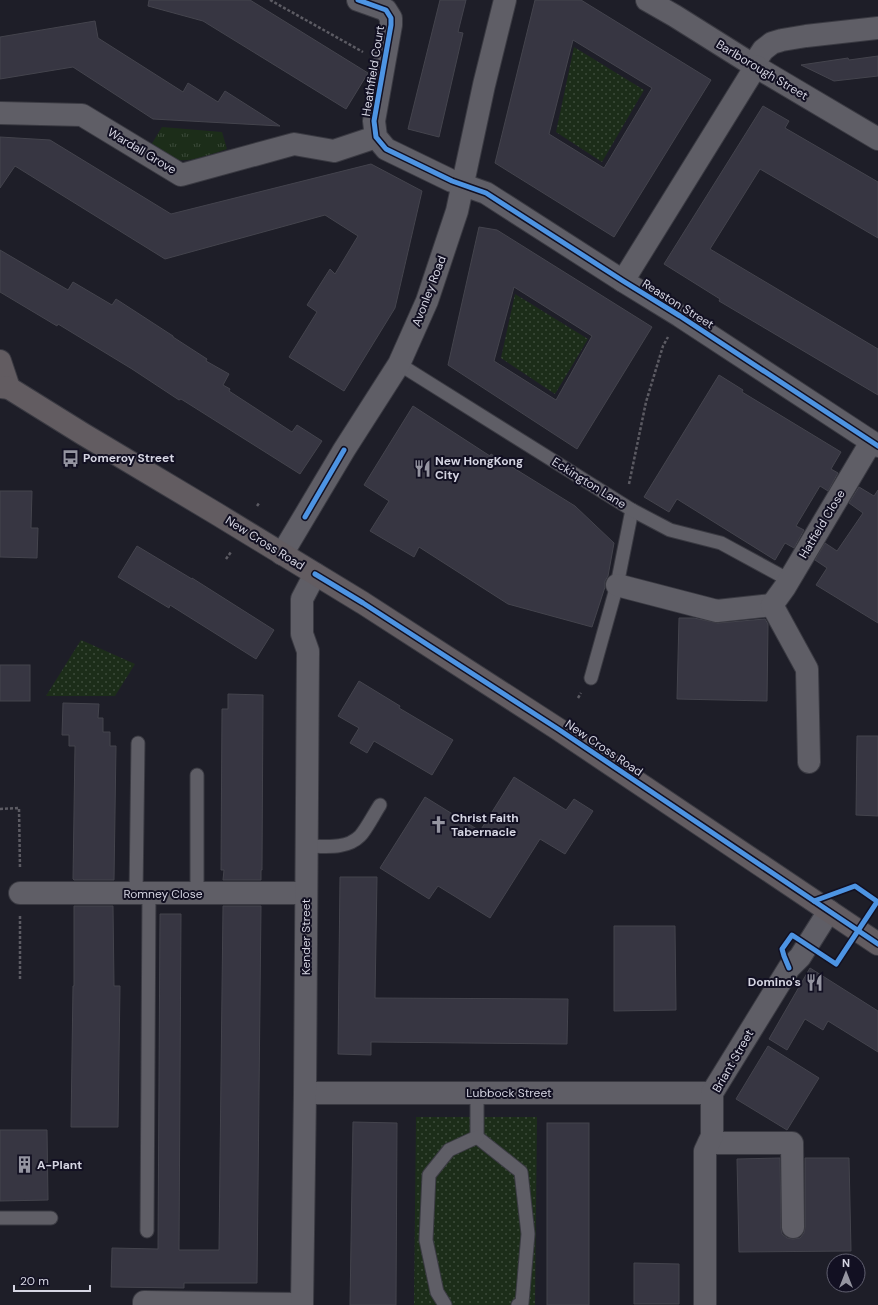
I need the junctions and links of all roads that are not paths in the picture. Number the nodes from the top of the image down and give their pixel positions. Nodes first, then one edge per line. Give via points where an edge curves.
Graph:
1 (358, 0) edge
2 (505, 0) edge
3 (647, 0) edge
4 (878, 28) edge
5 (754, 66) junction
6 (0, 113) edge
7 (376, 137) junction
8 (878, 139) edge
9 (463, 185) junction
10 (623, 281) junction
11 (0, 361) edge
12 (399, 364) junction
13 (4, 388) edge
14 (874, 444) edge
15 (627, 507) junction
16 (282, 554) junction
17 (315, 574) junction
18 (789, 580) junction
19 (617, 586) junction
20 (772, 605) junction
21 (591, 678) dead end
22 (138, 744) dead end
23 (809, 762) dead end
24 (197, 775) dead end
25 (380, 805) dead end
26 (306, 846) junction
27 (20, 893) dead end
28 (197, 893) junction
29 (306, 893) junction
30 (142, 894) junction
31 (829, 911) junction
32 (878, 944) edge
33 (305, 1093) junction
34 (477, 1093) junction
35 (712, 1093) junction
36 (476, 1137) junction
37 (709, 1143) junction
38 (0, 1218) edge
39 (51, 1218) dead end
40 (793, 1227) dead end
41 (147, 1231) dead end
42 (302, 1304) edge
43 (144, 1305) edge
44 (445, 1305) edge
45 (518, 1305) edge
46 (705, 1305) edge

1 - 7 street, Heathfield Court via 386,10 391,18 374,121
2 - 9 street, Avonley Road
3 - 5 street, Barlborough Street
4 - 5 street via 772,43
5 - 8 street, Barlborough Street
5 - 10 street
6 - 7 street, Wardall Grove via 82,115 181,175 294,144 334,151
7 - 9 street via 386,149
9 - 10 street, Reaston Street via 486,194
9 - 12 street, Avonley Road via 427,301
10 - 14 street, Reaston Street
11 - 13 highway, New Cross Road
12 - 15 lane, Eckington Lane
12 - 16 street, Avonley Road
13 - 16 highway, New Cross Road
14 - 18 street, Hatfield Close
15 - 18 lane via 670,530 720,543
15 - 19 lane, Eckington Lane
16 - 17 highway, New Cross Road
17 - 26 street, Kender Street via 302,599 302,634 308,651
17 - 31 highway, New Cross Road via 558,730
18 - 20 street, Hatfield Close
19 - 20 street via 717,611
19 - 21 lane, Eckington Lane
20 - 23 street via 807,669
22 - 30 lane
24 - 28 lane
25 - 26 lane via 360,836 350,843 337,846
26 - 29 street, Kender Street
27 - 30 street, Romney Close
28 - 29 street, Romney Close
28 - 30 street, Romney Close
29 - 33 street, Kender Street
30 - 41 lane
31 - 32 highway, New Cross Road
31 - 35 street, Briant Street via 800,957 789,968
33 - 34 street, Lubbock Street
33 - 42 street, Kender Street
34 - 35 street, Lubbock Street
34 - 36 lane
35 - 37 street, Briant Street via 712,1136
36 - 44 lane via 449,1150 429,1175 426,1240 437,1292
36 - 45 lane via 520,1172 528,1234 522,1303
37 - 40 street via 792,1143
37 - 46 street, Briant Street via 705,1151
38 - 39 lane
42 - 43 street via 144,1302

